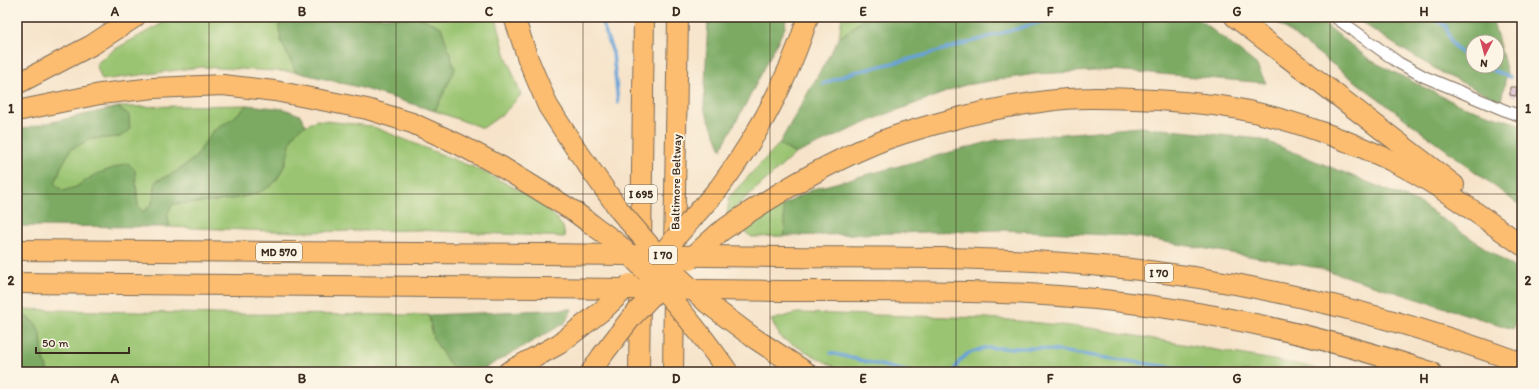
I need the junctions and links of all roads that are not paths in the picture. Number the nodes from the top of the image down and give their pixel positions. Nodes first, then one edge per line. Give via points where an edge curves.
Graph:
1 (135, 17) edge
2 (514, 17) edge
3 (644, 17) edge
4 (678, 17) edge
5 (808, 17) edge
6 (1235, 17) edge
7 (1335, 17) edge
8 (17, 84) edge
9 (17, 111) edge
10 (1522, 116) edge
11 (1522, 241) edge
12 (1522, 245) edge
13 (17, 250) edge
14 (541, 254) joint
15 (17, 283) edge
16 (674, 291) junction
17 (1522, 363) edge
18 (596, 364) edge
19 (508, 372) edge
20 (639, 372) edge
21 (673, 372) edge
22 (677, 372) edge
23 (728, 372) edge
24 (806, 372) edge
25 (1431, 372) edge

1 - 8 highway via 92,45
2 - 24 highway, bridge via 548,106 620,211 667,266 707,302 754,338
3 - 20 highway, I 695
4 - 16 highway, Baltimore Beltway
5 - 19 highway, bridge via 789,69 768,110 740,160 720,188 662,256 602,310 559,344
6 - 11 highway via 1435,170
7 - 10 street via 1399,63 1425,77
9 - 23 highway, bridge via 100,94 154,88 223,85 282,92 367,109 412,123 500,166 575,212 617,244 658,282 711,346
12 - 18 highway, bridge via 1403,167 1326,134 1273,117 1234,108 1169,100 1099,98 1048,101 929,126 888,139 809,175 720,232 653,295
13 - 14 highway, MD 570
14 - 17 highway, I 70, bridge via 1031,260 1114,267 1274,291 1405,324
15 - 25 highway, bridge via 1029,294 1111,301 1270,327 1336,343
16 - 21 highway, Baltimore Beltway
16 - 22 highway

